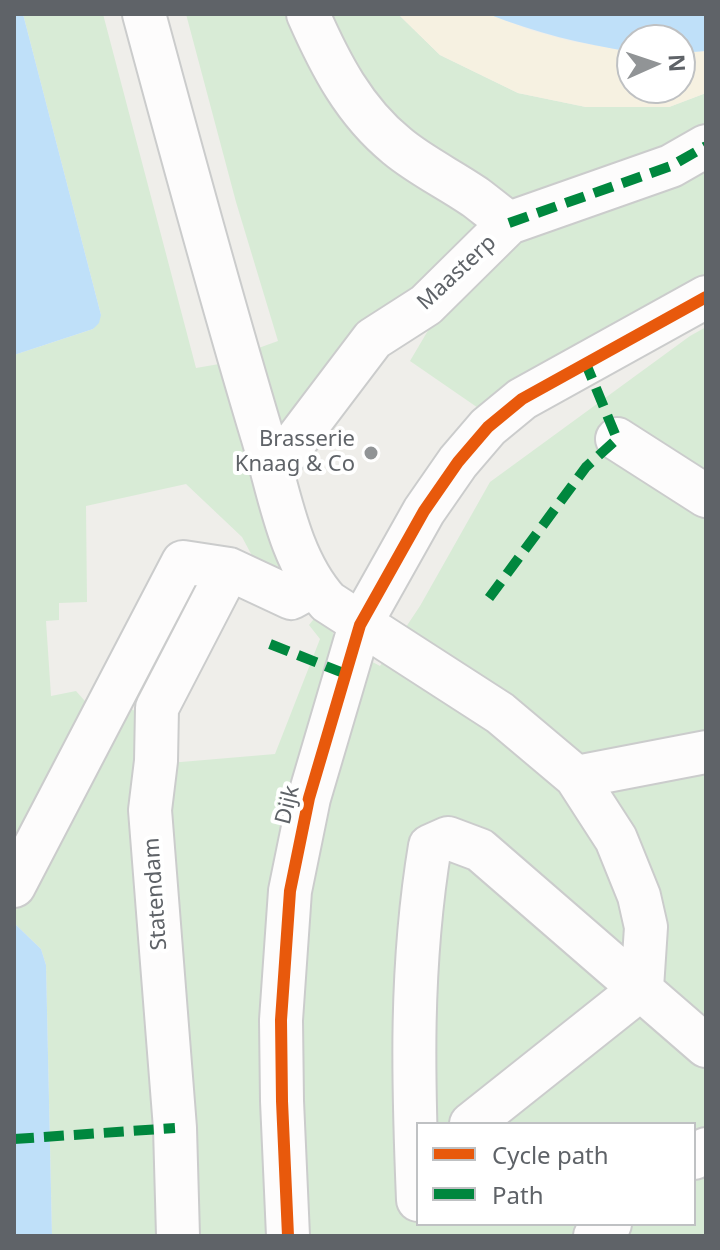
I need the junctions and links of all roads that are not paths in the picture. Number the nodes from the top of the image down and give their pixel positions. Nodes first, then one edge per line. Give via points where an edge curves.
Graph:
1 (144, 14) edge
2 (308, 14) edge
3 (706, 146) edge
4 (509, 223) junction
5 (706, 297) edge
6 (617, 439) dead end
7 (273, 471) junction
8 (706, 496) edge
9 (229, 569) junction
10 (313, 586) junction
11 (360, 625) junction
12 (706, 752) edge
13 (576, 777) junction
14 (14, 886) edge
15 (642, 988) junction
16 (706, 1046) edge
17 (474, 1122) edge
18 (416, 1130) edge
19 (178, 1236) edge
20 (288, 1236) edge

1 - 7 street
2 - 4 street, Maasterp via 338,77 371,122 397,146
3 - 4 street via 671,166
4 - 7 street, Maasterp via 426,305 373,339
5 - 11 street, Dijk via 522,399 488,427 424,511
6 - 8 street
7 - 10 street via 295,548
9 - 10 street via 291,598
9 - 14 street via 183,562
9 - 19 street, Statendam via 157,708 150,810 175,1128
10 - 11 street
11 - 13 street via 500,713
11 - 20 street, Dijk via 309,798 290,891 281,1020
12 - 13 street
13 - 15 street via 616,839 639,896 646,927
15 - 16 street
15 - 17 street
15 - 18 street via 480,850 448,838 430,846 412,1035

